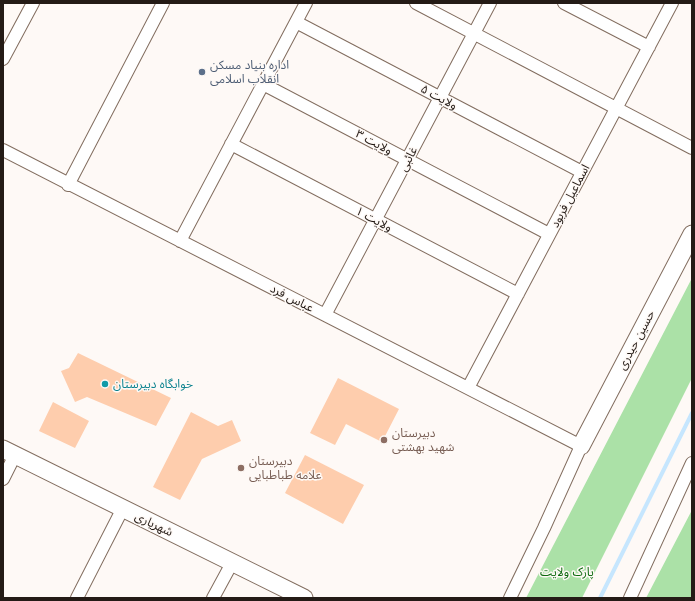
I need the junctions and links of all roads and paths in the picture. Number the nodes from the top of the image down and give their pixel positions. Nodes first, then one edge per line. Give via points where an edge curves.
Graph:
1 (33, 3) edge
2 (163, 3) edge
3 (306, 3) edge
4 (416, 3) edge
5 (490, 3) edge
6 (564, 3) edge
7 (672, 3) edge
8 (296, 22) junction
9 (474, 34) junction
10 (648, 47) junction
11 (3, 59) edge
12 (263, 84) junction
13 (440, 98) junction
14 (616, 108) junction
15 (231, 144) junction
16 (692, 148) edge
17 (3, 150) edge
18 (407, 160) junction
19 (582, 172) junction
20 (68, 185) junction
21 (376, 220) junction
22 (549, 234) junction
23 (692, 234) edge
24 (180, 240) junction
25 (518, 294) junction
26 (325, 315) junction
27 (468, 388) junction
28 (581, 446) junction
29 (9, 452) edge
30 (692, 463) edge
31 (3, 479) edge
32 (122, 508) junction
33 (232, 563) junction
34 (77, 598) edge
35 (213, 598) edge
36 (304, 598) edge
37 (510, 598) edge
38 (630, 598) edge

1 - 11 street
2 - 20 street
3 - 8 street
4 - 9 street
5 - 9 street, غائبی
6 - 10 street
7 - 10 street, اسماعیل فربود
8 - 12 street
8 - 13 street, ولایت ۵
9 - 13 street, غائبی
9 - 14 street
10 - 14 street, اسماعیل فربود
12 - 15 street
12 - 18 street, ولایت ۳
13 - 18 street, غائبی
13 - 19 street, ولایت ۵
14 - 16 street
14 - 19 street, اسماعیل فربود
15 - 21 street, ولایت ۱
15 - 24 street
17 - 20 street, عباس فرد
18 - 21 street, غائبی
18 - 22 street, ولایت ۳
19 - 22 street, اسماعیل فربود
20 - 24 street, عباس فرد
21 - 25 street, ولایت ۱
21 - 26 street, غائبی
22 - 25 street, اسماعیل فربود
23 - 28 main road, حسین حیدری
24 - 26 street, عباس فرد
25 - 27 street, اسماعیل فربود
26 - 27 street, عباس فرد
27 - 28 street, عباس فرد
28 - 37 street
29 - 31 street
29 - 32 main road, شهریاری
30 - 38 street
32 - 33 main road, شهریاری
32 - 34 street
33 - 35 street
33 - 36 main road, شهریاری

